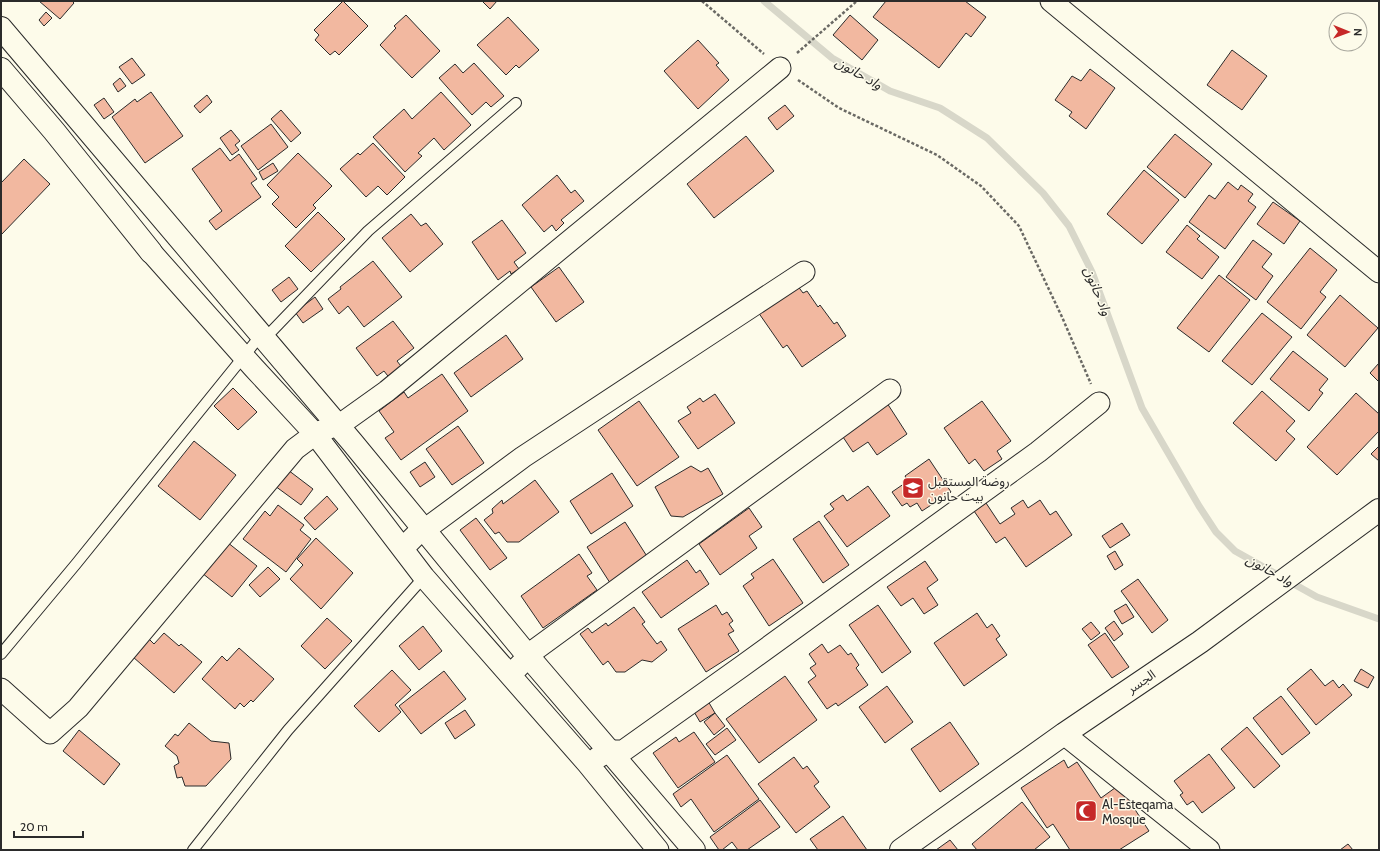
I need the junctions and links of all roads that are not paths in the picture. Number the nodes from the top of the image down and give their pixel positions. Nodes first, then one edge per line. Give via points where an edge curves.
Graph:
1 (1051, 1) edge
2 (1, 28) edge
3 (780, 68) road end
4 (1, 69) edge
5 (516, 104) dead end
6 (151, 252) joint
7 (804, 272) dead end
8 (1379, 272) edge
9 (261, 335) junction
10 (244, 355) junction
11 (890, 390) dead end
12 (1099, 403) road end
13 (337, 425) junction
14 (315, 434) junction
15 (1379, 510) edge
16 (423, 528) junction
17 (403, 548) junction
18 (424, 577) junction
19 (1, 654) edge
20 (528, 656) junction
21 (510, 674) junction
22 (1, 690) edge
23 (1064, 734) junction
24 (609, 751) junction
25 (588, 764) junction
26 (193, 850) edge
27 (658, 850) edge
28 (694, 850) edge
29 (901, 850) edge
30 (1209, 850) edge

1 - 8 street
2 - 9 street
3 - 13 street via 387,391
4 - 6 street
5 - 9 lane via 368,231 271,332
6 - 10 street
7 - 16 street via 523,457 431,525
9 - 10 lane
9 - 13 street
10 - 14 street
10 - 19 lane
11 - 20 street
12 - 24 street via 1038,452 704,694 623,751
13 - 14 street
13 - 16 street
14 - 17 street
14 - 22 street via 295,449 78,708 50,734
15 - 23 street, الجسر via 1200,642
16 - 17 street
16 - 20 street
17 - 18 street
18 - 21 street
18 - 26 lane via 288,730
20 - 21 street
20 - 24 street
21 - 25 street
23 - 29 street, الجسر
23 - 30 street
24 - 25 street
24 - 28 street
25 - 27 street

